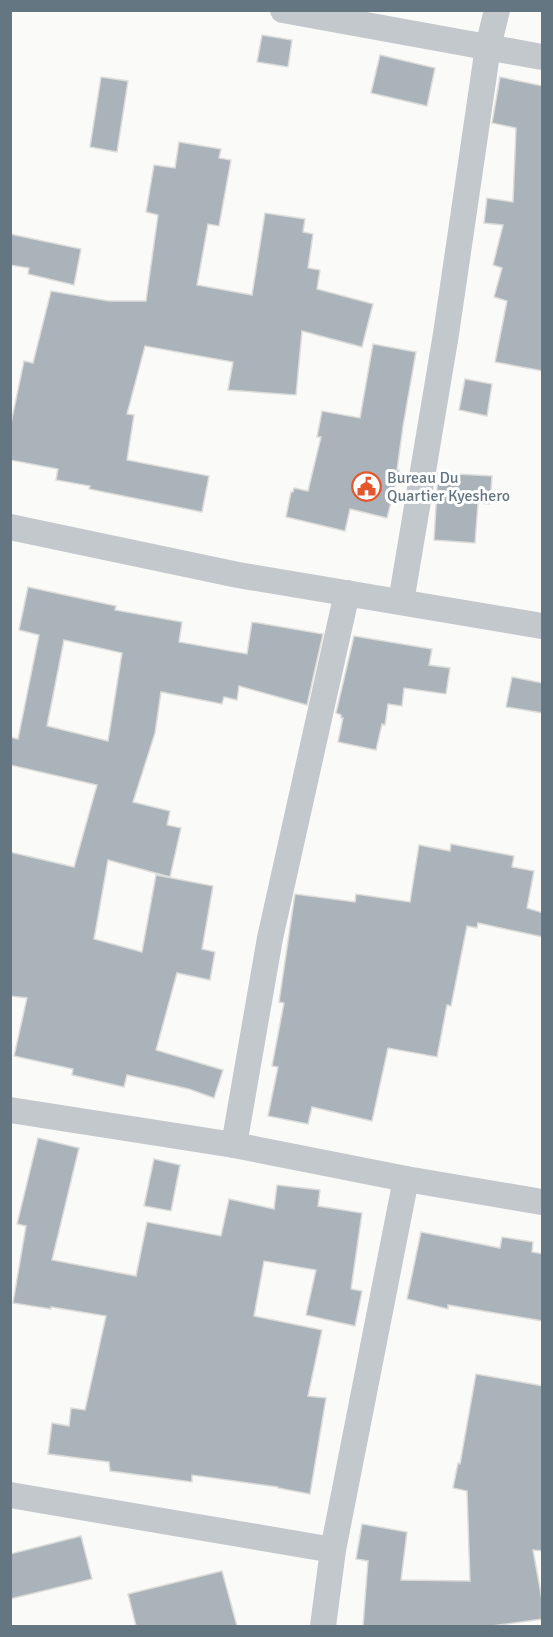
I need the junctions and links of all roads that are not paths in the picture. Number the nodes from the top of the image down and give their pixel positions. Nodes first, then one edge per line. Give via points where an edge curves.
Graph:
1 (283, 10) edge
2 (498, 10) edge
3 (488, 46) junction
4 (543, 57) edge
5 (10, 528) edge
6 (346, 593) junction
7 (401, 602) junction
8 (543, 626) edge
9 (10, 1110) edge
10 (234, 1145) junction
11 (406, 1179) junction
12 (543, 1202) edge
13 (10, 1495) edge
14 (333, 1550) junction
15 (322, 1626) edge

1 - 3 street
2 - 3 street
3 - 4 street
3 - 7 street via 446,334
5 - 6 street
6 - 7 street
6 - 10 street via 270,938
7 - 8 street
9 - 10 street
10 - 11 street
11 - 12 street
11 - 14 street
13 - 14 street
14 - 15 street

